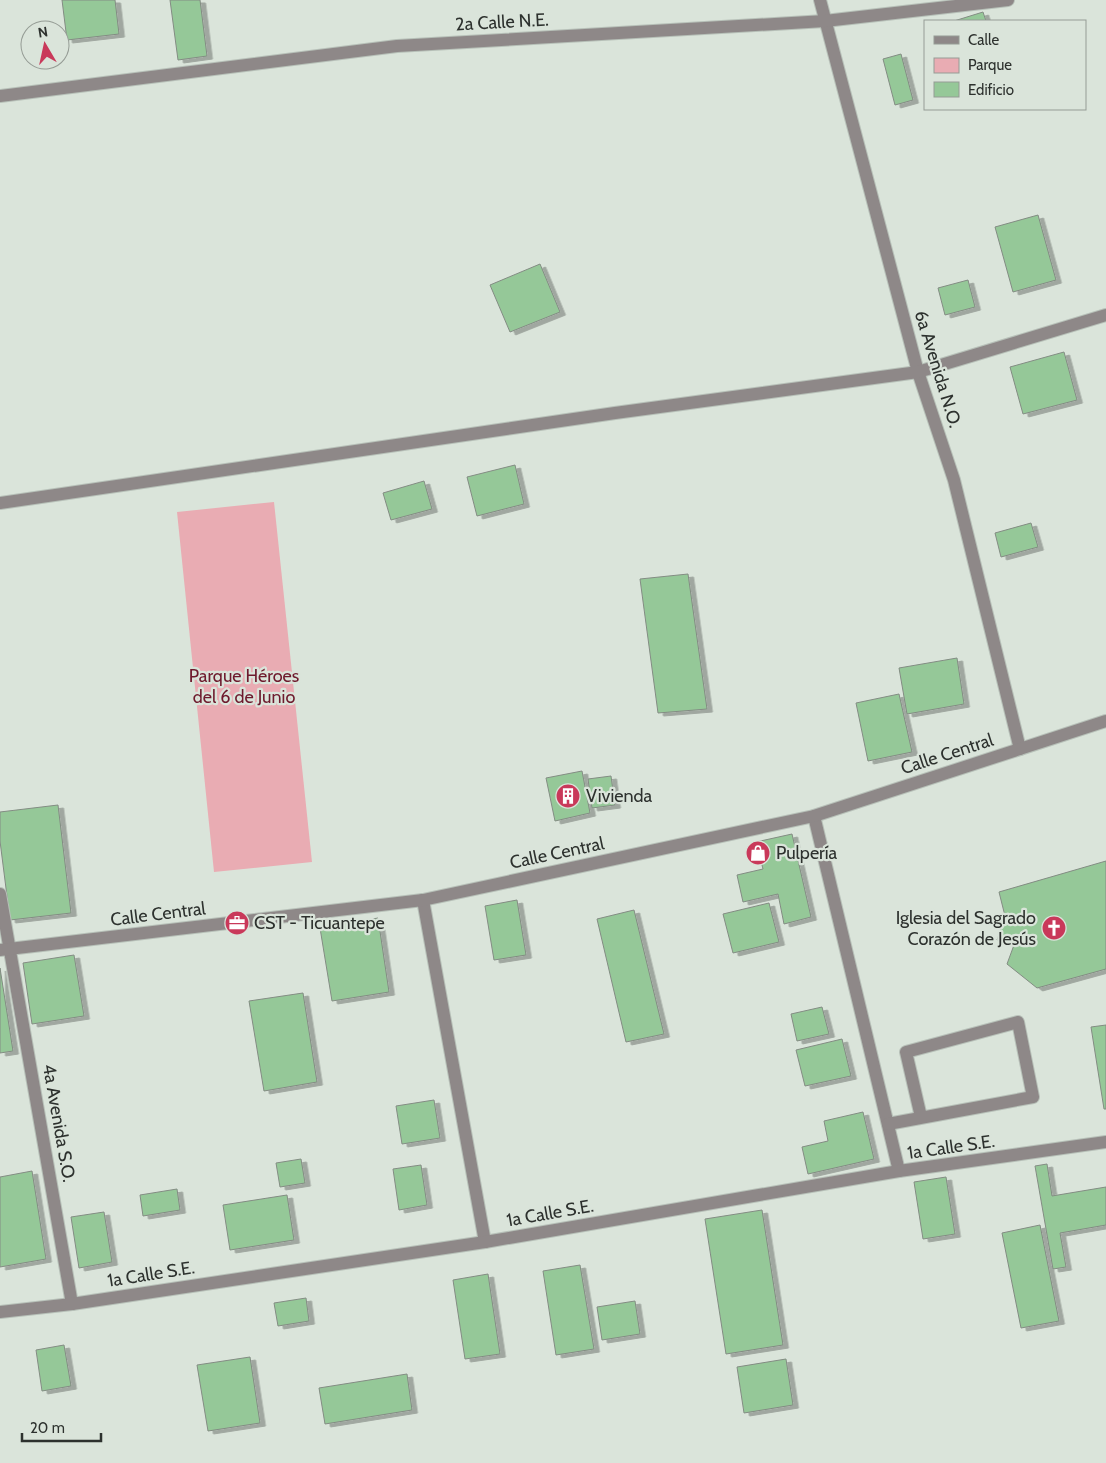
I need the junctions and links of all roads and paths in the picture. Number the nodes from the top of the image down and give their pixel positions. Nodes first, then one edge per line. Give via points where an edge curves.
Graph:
1 (820, 0) edge
2 (1008, 0) edge
3 (825, 21) junction
4 (0, 96) edge
5 (1106, 315) edge
6 (918, 372) junction
7 (0, 503) edge
8 (1106, 721) edge
9 (1020, 749) junction
10 (814, 816) junction
11 (0, 894) edge
12 (423, 900) junction
13 (5, 949) edge
14 (920, 1118) junction
15 (888, 1124) junction
16 (1106, 1142) edge
17 (899, 1172) junction
18 (485, 1242) junction
19 (72, 1304) junction
20 (0, 1312) edge

1 - 3 street, 6a Avenida N.O.
2 - 3 street, 2a Calle N.E.
3 - 4 street, 2a Calle N.E. via 396,46
3 - 6 street, 6a Avenida N.O.
5 - 6 street
6 - 7 street via 605,414
6 - 9 street, 6a Avenida N.O. via 954,480
8 - 9 street, Calle Central
9 - 10 street, Calle Central
10 - 12 street, Calle Central
10 - 15 street
11 - 13 street, 4a Avenida S.O.
12 - 13 street, Calle Central
12 - 18 street
13 - 19 street, 4a Avenida S.O.
14 - 14 street via 1033,1097 1018,1022 906,1052
14 - 15 street
15 - 17 street
16 - 17 street, 1a Calle S.E.
17 - 18 street, 1a Calle S.E.
18 - 19 street, 1a Calle S.E.
19 - 20 street, 1a Calle S.E.

